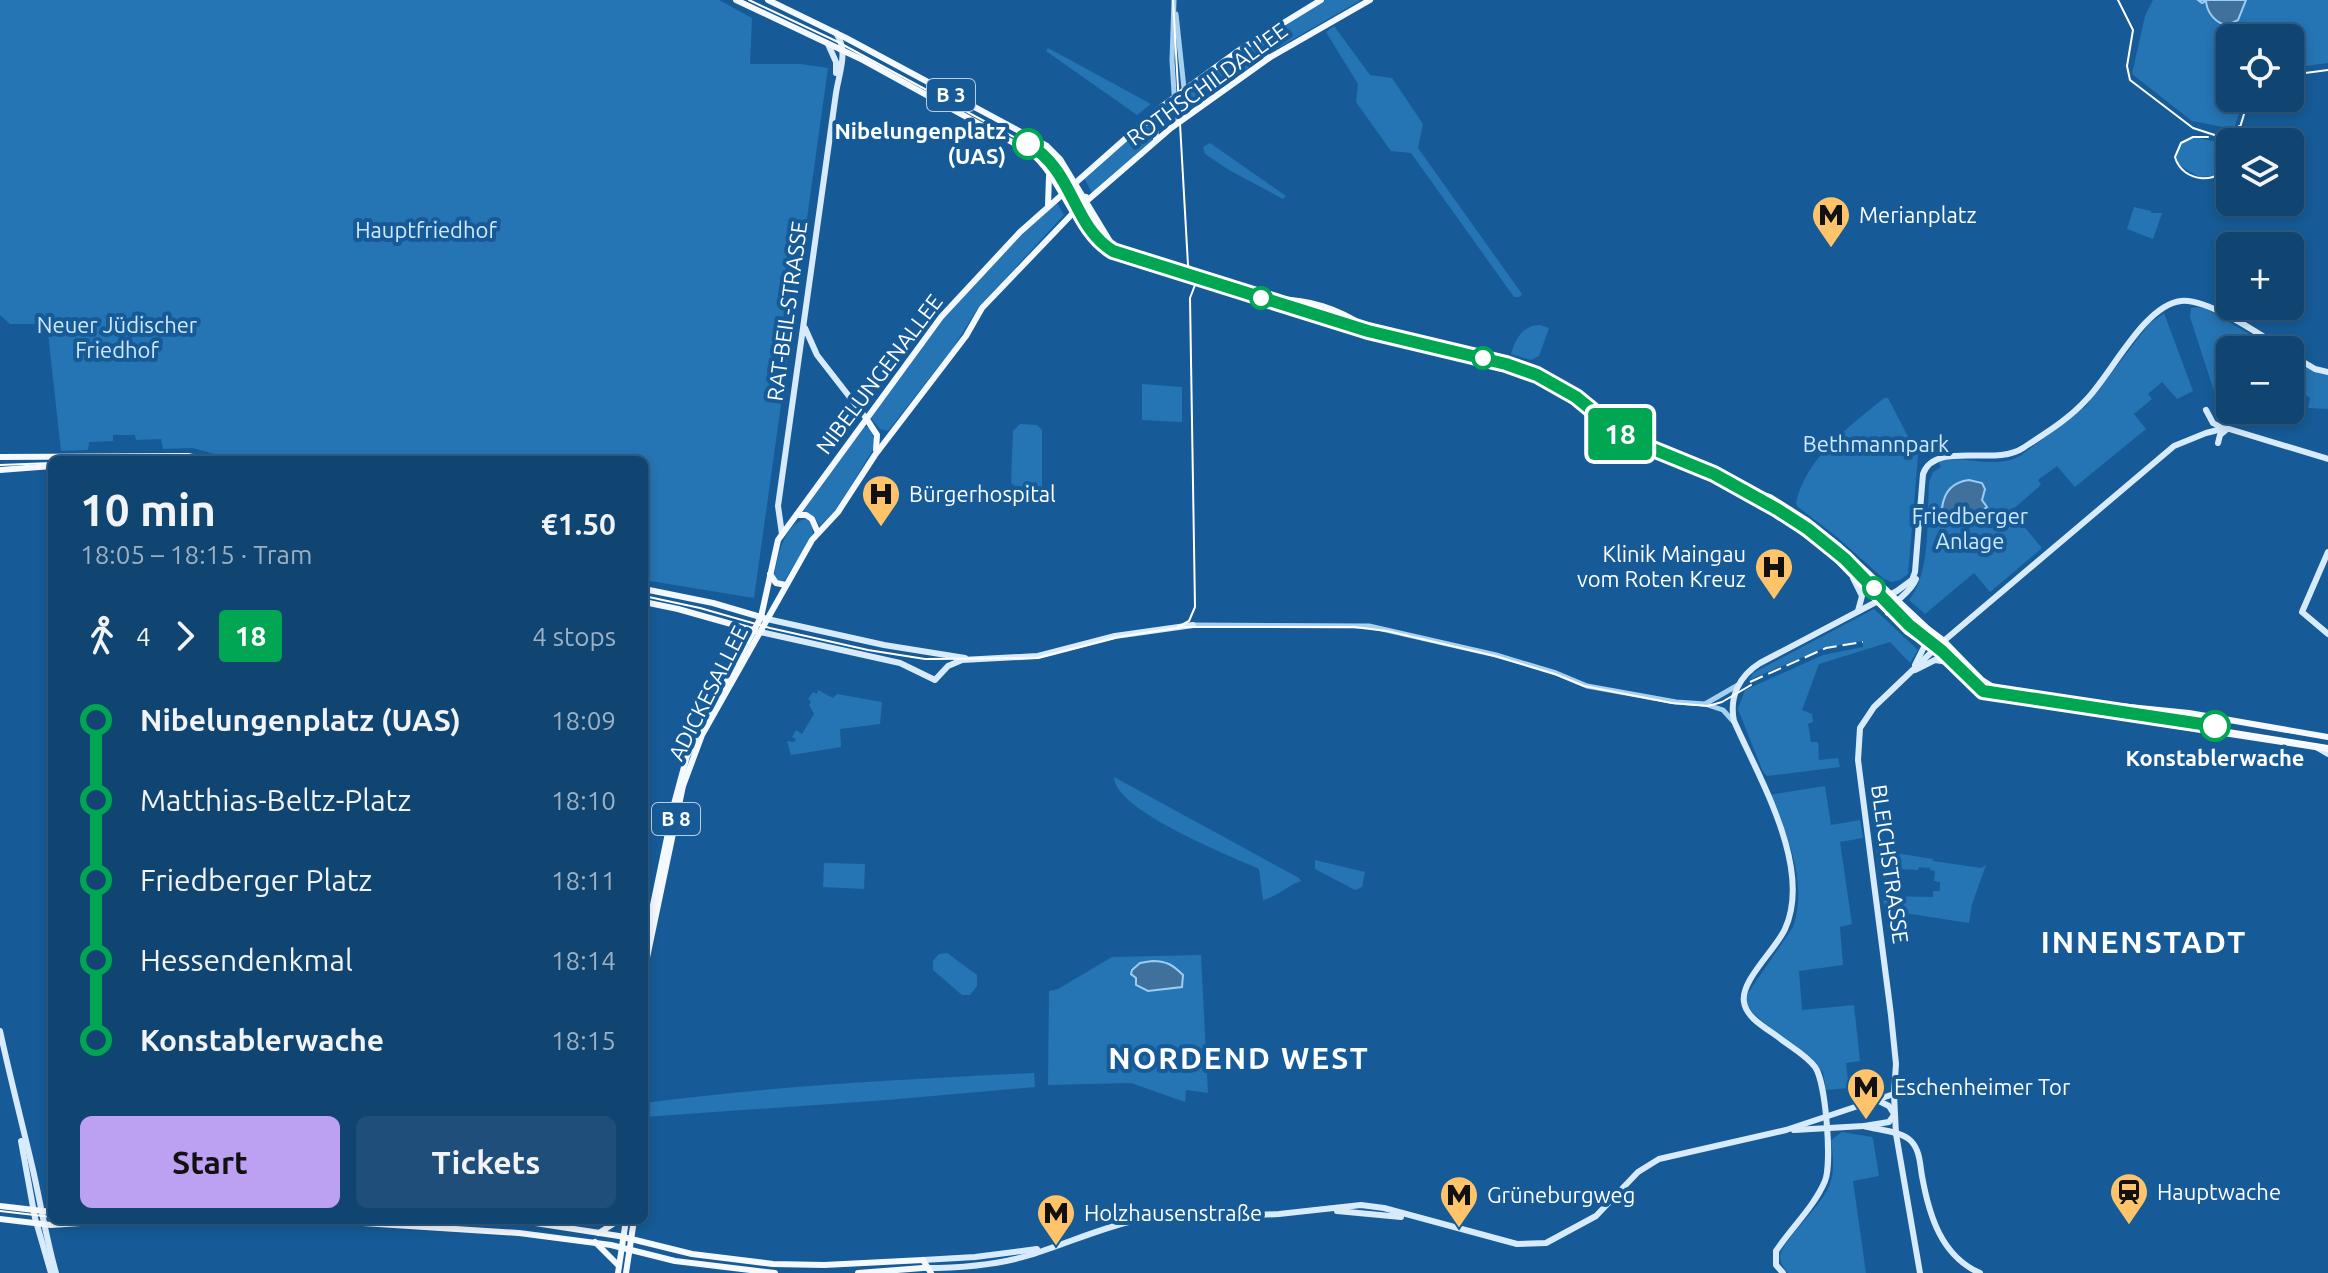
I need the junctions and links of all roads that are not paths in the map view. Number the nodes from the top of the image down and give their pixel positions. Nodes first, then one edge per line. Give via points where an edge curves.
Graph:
1 (736, 0) edge
2 (768, 0) edge
3 (1321, 0) edge
4 (1370, 0) edge
5 (1175, 3) edge
6 (836, 33) junction
7 (1260, 36) junction
8 (828, 44) junction
9 (843, 54) junction
10 (1269, 58) junction
11 (1185, 89) junction
12 (836, 93) junction
13 (1174, 97) junction
14 (1187, 116) junction
15 (1142, 123) junction
16 (1176, 124) junction
17 (1154, 141) junction
18 (1049, 172) junction
19 (1075, 182) junction
20 (1061, 197) junction
21 (1086, 199) junction
22 (1048, 206) junction
23 (1074, 212) junction
24 (1122, 254) junction
25 (804, 321) junction
26 (2259, 336) edge
27 (2304, 362) edge
28 (2328, 370) edge
29 (2206, 410) dead end
30 (866, 418) junction
31 (2228, 429) junction
32 (2218, 443) dead end
33 (875, 455) junction
34 (48, 456) edge
35 (88, 456) edge
36 (181, 456) edge
37 (0, 457) edge
38 (2328, 459) edge
39 (48, 466) edge
40 (0, 470) edge
41 (1743, 488) junction
42 (797, 515) junction
43 (818, 533) junction
44 (782, 534) junction
45 (2328, 552) edge
46 (1850, 571) junction
47 (770, 574) junction
48 (786, 585) junction
49 (648, 590) edge
50 (1894, 598) junction
51 (1877, 601) junction
52 (648, 603) edge
53 (1858, 611) junction
54 (1888, 613) junction
55 (764, 618) junction
56 (1193, 625) joint
57 (1928, 629) junction
58 (757, 631) junction
59 (2328, 634) edge
60 (1943, 641) junction
61 (1925, 645) junction
62 (1934, 650) junction
63 (972, 658) junction
64 (1948, 662) junction
65 (1912, 672) junction
66 (1738, 684) junction
67 (1705, 704) junction
68 (1734, 721) junction
69 (2328, 737) edge
70 (2328, 752) edge
71 (648, 929) edge
72 (648, 954) edge
73 (0, 1031) edge
74 (1894, 1094) junction
75 (1877, 1100) junction
76 (1859, 1107) junction
77 (1894, 1114) junction
78 (1825, 1119) junction
79 (1848, 1126) junction
80 (1864, 1126) junction
81 (1826, 1128) junction
82 (1786, 1130) junction
83 (1896, 1134) junction
84 (0, 1206) edge
85 (36, 1210) junction
86 (48, 1212) edge
87 (0, 1219) edge
88 (39, 1224) junction
89 (48, 1224) edge
90 (427, 1224) edge
91 (542, 1224) edge
92 (613, 1224) edge
93 (626, 1224) edge
94 (632, 1224) edge
95 (482, 1226) edge
96 (599, 1233) junction
97 (627, 1238) junction
98 (595, 1242) junction
99 (626, 1248) junction
100 (1049, 1248) junction
101 (923, 1260) junction
102 (618, 1270) edge
103 (890, 1270) junction
104 (927, 1271) edge
105 (1978, 1272) edge
106 (53, 1273) edge
107 (626, 1273) edge
108 (775, 1273) edge
109 (858, 1273) edge
110 (904, 1273) edge
111 (1783, 1273) edge
112 (1920, 1273) edge

1 - 8 main road, B 3
2 - 6 main road, B 3
3 - 7 main road, ROTHSCHILDALLEE
4 - 10 main road, ROTHSCHILDALLEE
5 - 11 street
5 - 13 street
6 - 9 main road
6 - 19 main road, B 3 via 1036,139 1054,152
7 - 10 main road via 1258,51
7 - 11 main road, ROTHSCHILDALLEE
8 - 9 main road, B 3
8 - 12 main road, RAT-BEIL-STRASSE via 836,62
9 - 12 main road, RAT-BEIL-STRASSE
9 - 18 main road, B 3 via 1030,152
10 - 14 main road, ROTHSCHILDALLEE
11 - 13 main road, ROTHSCHILDALLEE
11 - 14 street
12 - 25 main road, RAT-BEIL-STRASSE
13 - 15 main road, ROTHSCHILDALLEE
13 - 16 street
14 - 16 main road, ROTHSCHILDALLEE
15 - 17 main road via 1155,128
15 - 19 main road, ROTHSCHILDALLEE / B 8
16 - 17 main road, ROTHSCHILDALLEE
17 - 21 main road, ROTHSCHILDALLEE
18 - 20 main road, B 3
18 - 22 main road
19 - 20 main road, NIBELUNGENALLEE / B 8
19 - 21 main road
20 - 21 main road
20 - 22 main road, NIBELUNGENALLEE / B 8
20 - 23 main road
21 - 23 main road, ROTHSCHILDALLEE
21 - 24 main road
22 - 30 main road, NIBELUNGENALLEE / B 8 via 941,317
23 - 24 main road via 1102,249
23 - 33 main road, NIBELUNGENALLEE / B 8 via 986,303
24 - 41 main road via 1369,330 1516,365 1563,388 1620,438
25 - 30 main road via 813,349
25 - 44 main road, RAT-BEIL-STRASSE via 778,506
26 - 50 main road via 2202,304 2177,301 2143,326 2084,402 2020,450 1999,456 1944,456 1929,464 1923,474 1915,584
27 - 28 main road
29 - 31 main road via 2215,425
30 - 33 main road via 877,435
30 - 42 main road, NIBELUNGENALLEE / B 8
31 - 32 main road
31 - 38 main road
31 - 60 main road, BLEICHSTRASSE via 2167,451
33 - 43 main road, NIBELUNGENALLEE / B 8
34 - 37 main road
35 - 36 main road
39 - 40 main road
41 - 46 main road
41 - 50 main road via 1770,497 1808,521
42 - 43 main road via 812,519
42 - 44 main road, NIBELUNGENALLEE / B 8
43 - 48 main road, NIBELUNGENALLEE / B 8
44 - 47 main road, NIBELUNGENALLEE / B 8
45 - 59 main road via 2302,612
46 - 51 main road
46 - 53 main road via 1862,596
47 - 48 main road via 776,583
47 - 55 main road, NIBELUNGENALLEE / B 8
48 - 55 main road, NIBELUNGENALLEE / B 8
49 - 55 main road
50 - 51 main road
50 - 54 main road
50 - 57 main road
51 - 53 main road
51 - 54 main road
52 - 58 main road
53 - 66 main road via 1755,665
54 - 61 main road
55 - 58 main road, ADICKESALLEE / B 8
55 - 63 main road
56 - 63 main road via 1108,637 1038,656
56 - 67 street via 1369,626 1491,654 1589,686
57 - 60 main road
57 - 61 main road
58 - 63 main road via 900,663 935,680 953,663
58 - 71 main road, ADICKESALLEE / B 8 via 687,756
58 - 72 main road, ADICKESALLEE / B 8 via 689,764
60 - 61 main road
60 - 62 main road, BLEICHSTRASSE
60 - 69 main road via 1993,687
61 - 62 main road
61 - 65 main road
62 - 64 main road
62 - 65 main road, BLEICHSTRASSE
64 - 65 main road via 1935,660
64 - 70 main road via 1986,697
65 - 74 main road, BLEICHSTRASSE via 1867,715 1857,741 1893,1026
66 - 67 street
66 - 68 main road
67 - 68 street
68 - 78 main road via 1785,841 1793,885 1787,924 1745,989 1744,1004 1752,1017 1815,1067
73 - 85 main road via 32,1169
74 - 75 main road
74 - 77 main road, BLEICHSTRASSE
75 - 76 main road
75 - 77 main road
76 - 78 main road
76 - 79 main road via 1848,1116
77 - 80 main road via 1889,1122
77 - 83 main road, BLEICHSTRASSE
78 - 81 main road
78 - 82 main road
79 - 80 main road
79 - 81 main road
80 - 83 main road
81 - 82 main road
81 - 111 main road via 1827,1176 1776,1251 1776,1265
82 - 100 main road via 1659,1159 1638,1172 1596,1216 1546,1243 1517,1244 1367,1205 1137,1220
83 - 105 main road via 1916,1149 1938,1232 1959,1261
83 - 112 main road, BLEICHSTRASSE
84 - 85 main road
85 - 86 main road
85 - 88 main road
87 - 88 main road
88 - 89 main road
88 - 106 main road
90 - 95 main road
91 - 96 main road
92 - 96 main road
93 - 97 main road
94 - 97 main road
95 - 98 main road
96 - 97 main road
97 - 99 main road
97 - 101 main road via 692,1254 787,1265
98 - 99 main road
98 - 102 main road
99 - 102 main road
99 - 107 main road
99 - 108 main road via 675,1261
100 - 101 main road
100 - 104 main road
101 - 104 main road
103 - 104 main road
103 - 109 main road
103 - 110 main road

